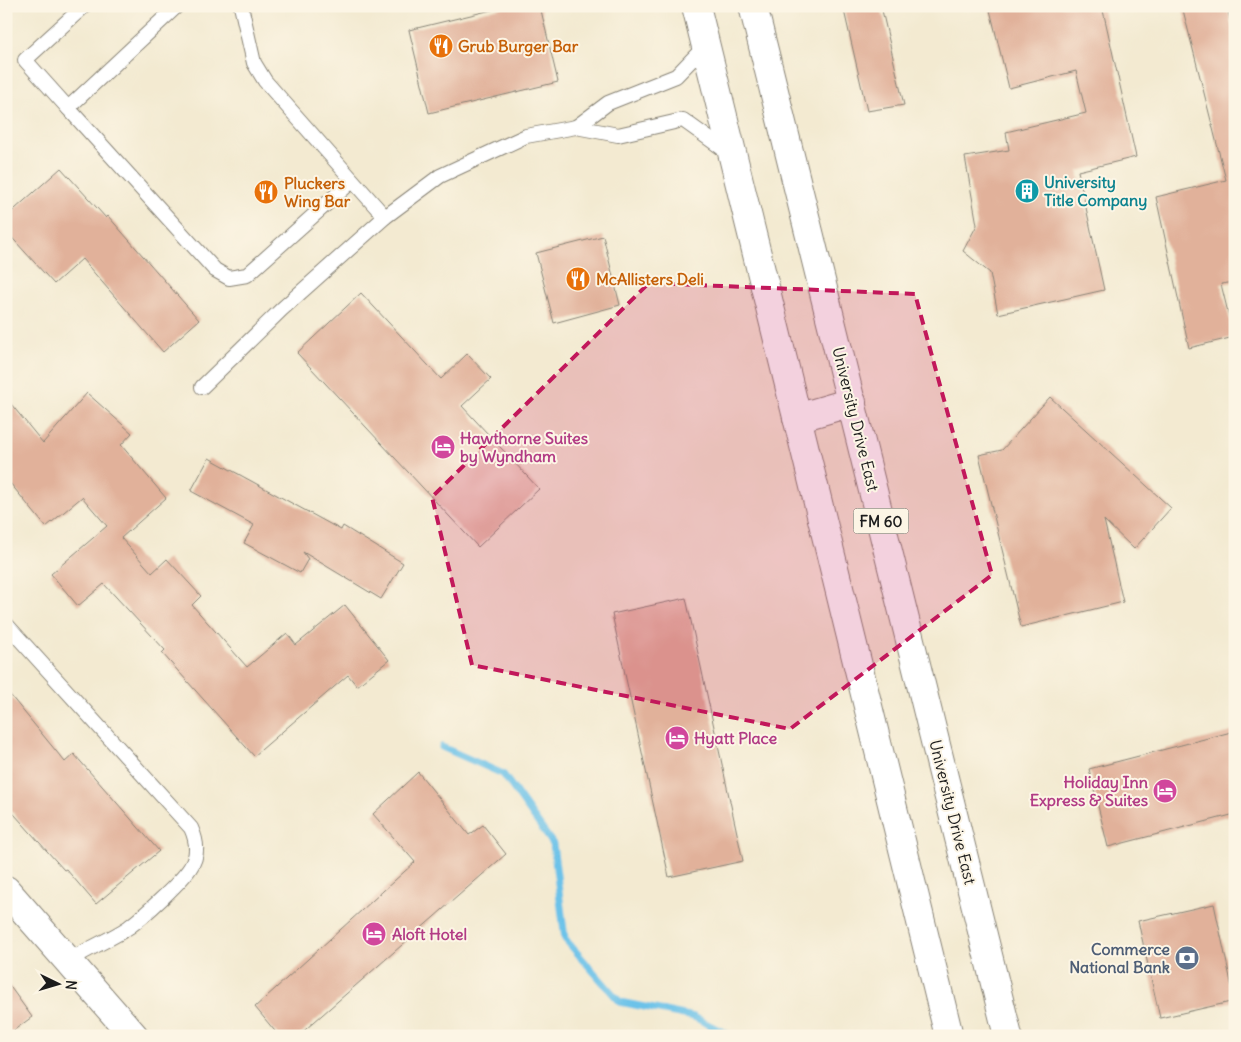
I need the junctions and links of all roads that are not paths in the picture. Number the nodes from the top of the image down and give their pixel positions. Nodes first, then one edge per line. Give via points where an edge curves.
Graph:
1 (84, 6) edge
2 (177, 6) edge
3 (241, 6) edge
4 (696, 6) edge
5 (753, 6) edge
6 (705, 46) junction
7 (68, 108) junction
8 (576, 127) junction
9 (732, 155) junction
10 (352, 181) junction
11 (385, 217) junction
12 (202, 387) dead end
13 (852, 402) junction
14 (797, 418) junction
15 (6, 624) edge
16 (6, 890) edge
17 (69, 962) junction
18 (134, 1036) edge
19 (949, 1036) edge
20 (1008, 1036) edge

1 - 7 lane via 25,60
2 - 7 lane
3 - 10 lane via 254,63 265,81
4 - 6 main road
5 - 13 main road, University Drive East / FM 60
6 - 8 lane via 676,76 608,103
6 - 9 main road
7 - 10 lane via 215,270 229,278 247,275
8 - 9 lane via 618,135 682,120
8 - 11 lane via 526,136 440,176
9 - 14 main road
10 - 11 lane
11 - 12 lane via 282,309
13 - 14 main road
13 - 20 main road, University Drive East / FM 60
14 - 19 main road
15 - 17 lane via 191,828 197,847 190,868 144,916
16 - 17 main road
17 - 18 main road

